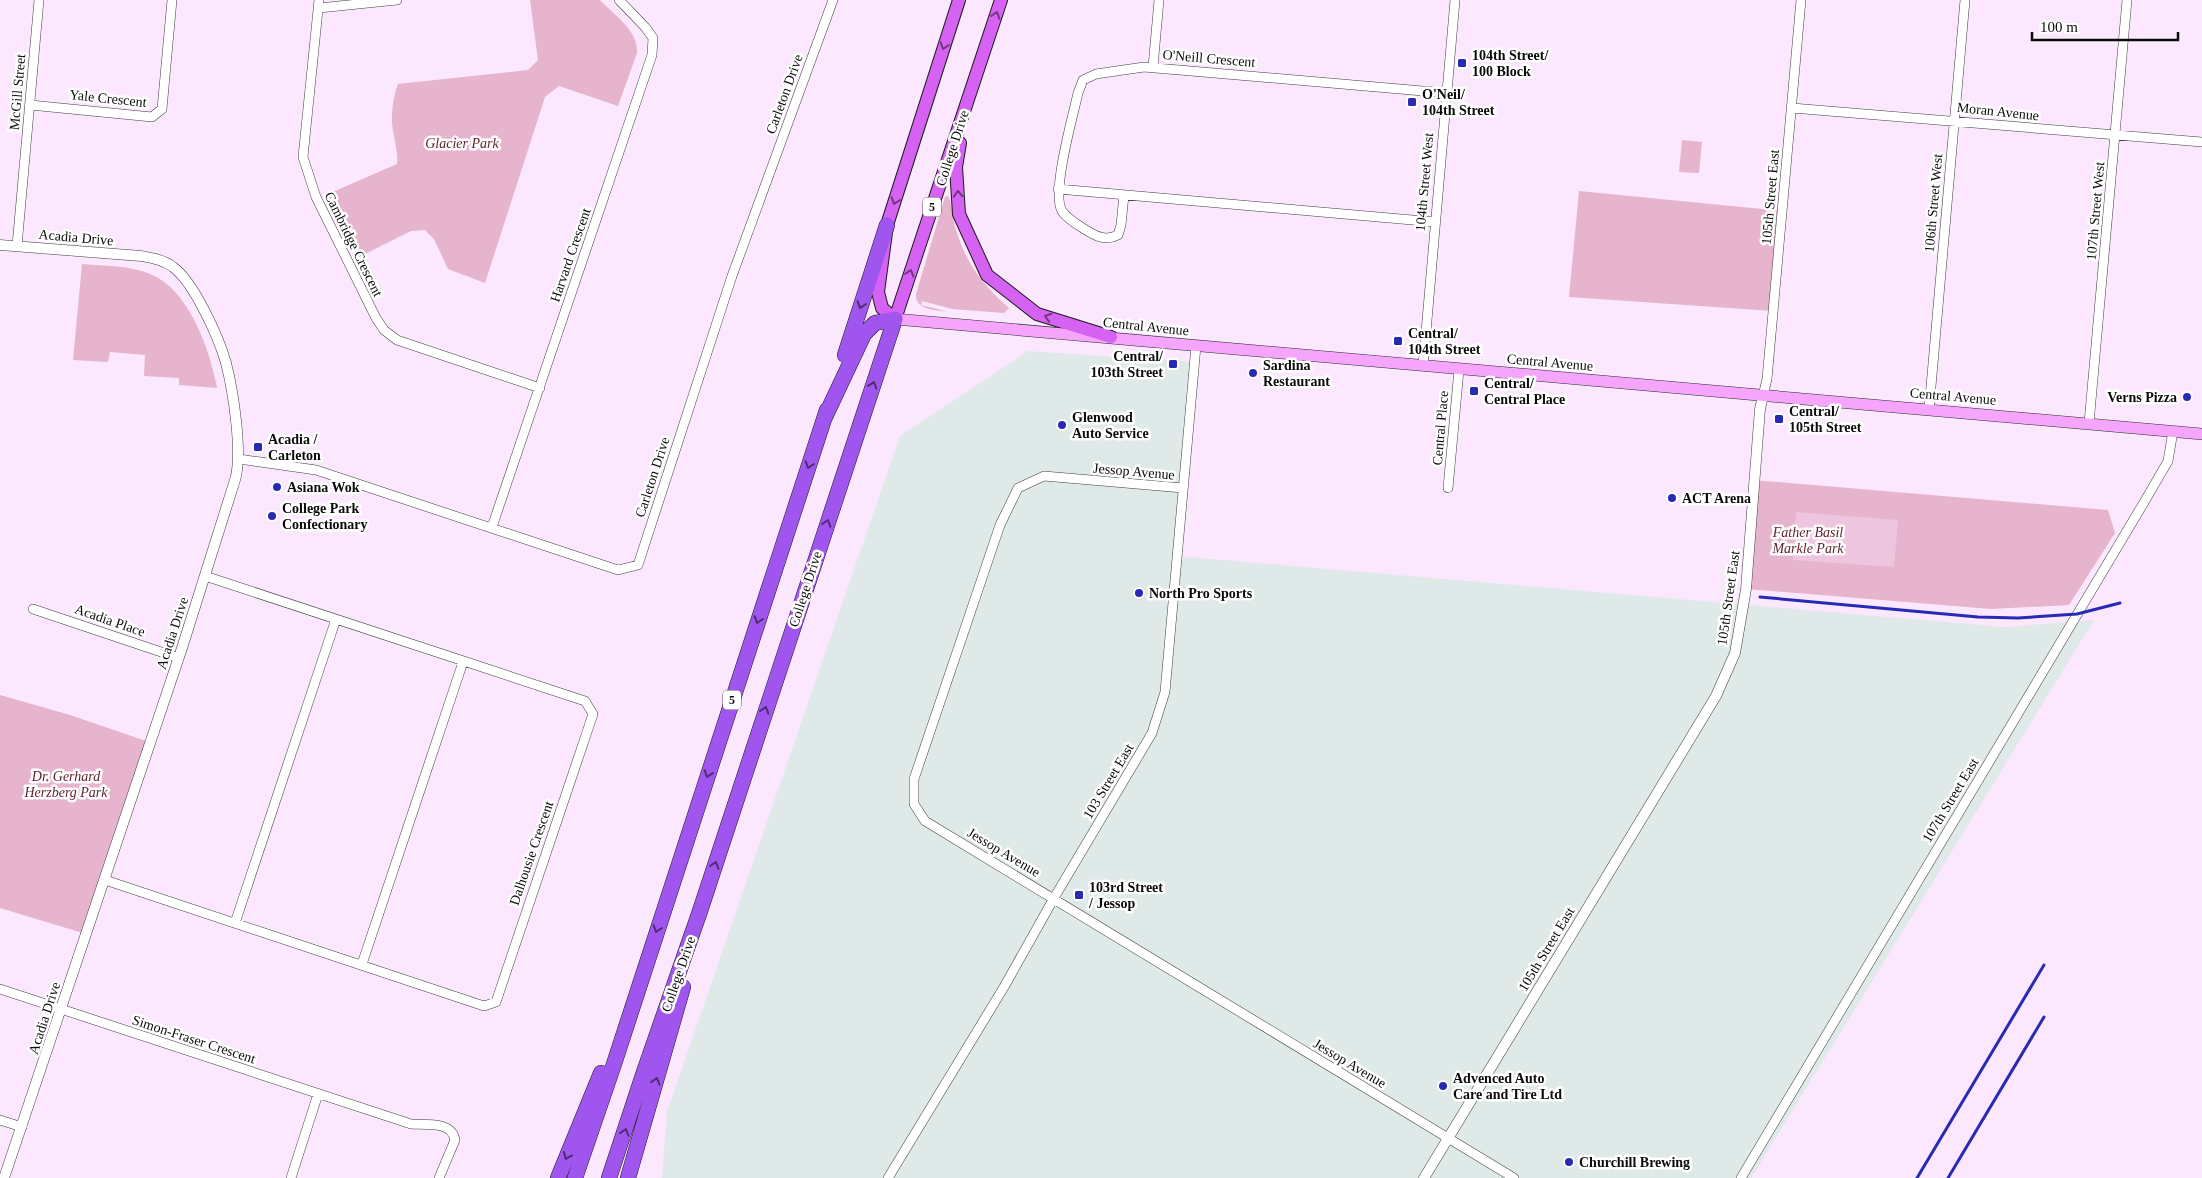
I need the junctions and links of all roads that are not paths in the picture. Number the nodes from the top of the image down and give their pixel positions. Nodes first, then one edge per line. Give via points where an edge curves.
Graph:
1 (39, 0) edge
2 (172, 0) edge
3 (397, 0) edge
4 (619, 0) edge
5 (959, 0) edge
6 (1001, 0) edge
7 (1159, 0) edge
8 (1455, 0) edge
9 (1802, 0) edge
10 (1965, 0) edge
11 (2127, 0) edge
12 (831, 2) edge
13 (319, 4) edge
14 (1153, 67) junction
15 (1446, 93) junction
16 (970, 95) junction
17 (30, 105) junction
18 (1792, 108) junction
19 (1954, 120) junction
20 (2115, 135) junction
21 (2202, 142) edge
22 (1058, 189) junction
23 (1124, 195) junction
24 (1435, 222) junction
25 (887, 225) junction
26 (0, 245) edge
27 (17, 246) junction
28 (895, 319) junction
29 (1111, 338) junction
30 (1196, 346) junction
31 (1423, 366) junction
32 (1459, 370) junction
33 (540, 388) junction
34 (1763, 396) junction
35 (1929, 409) junction
36 (824, 419) junction
37 (2089, 423) junction
38 (2173, 431) junction
39 (2202, 434) edge
40 (239, 459) junction
41 (1183, 488) junction
42 (1448, 488) dead end
43 (492, 527) junction
44 (205, 576) junction
45 (33, 609) dead end
46 (336, 619) junction
47 (178, 658) junction
48 (463, 662) junction
49 (105, 880) junction
50 (1054, 898) junction
51 (700, 911) junction
52 (235, 923) junction
53 (362, 964) junction
54 (640, 982) junction
55 (0, 988) edge
56 (62, 1009) junction
57 (318, 1094) junction
58 (0, 1120) edge
59 (22, 1127) junction
60 (1448, 1138) junction
61 (4, 1178) edge
62 (290, 1178) edge
63 (439, 1178) edge
64 (558, 1178) edge
65 (575, 1178) edge
66 (609, 1178) edge
67 (628, 1178) edge
68 (888, 1178) edge
69 (1424, 1178) edge
70 (1514, 1178) edge
71 (1741, 1178) edge

1 - 17 street, McGill Street
2 - 17 street, Yale Crescent via 162,109 152,117
3 - 13 street
4 - 33 street, Harvard Crescent via 653,38 652,55
5 -> 25 main road, 5
16 -> 6 main road, College Drive / 5
7 - 14 street
8 - 15 street, 104th Street West
9 - 18 street, 105th Street East
10 - 19 street, 106th Street West
11 - 20 street, 107th Street West
12 - 43 street, Carleton Drive via 730,280 638,565 618,570
13 - 33 street, Cambridge Crescent via 303,157 316,197 376,318 397,340
14 - 15 street, O'Neill Crescent
14 - 22 street, O'Neill Crescent via 1096,74 1083,80
15 - 24 street, 104th Street West
28 -> 16 main road, College Drive / 5
29 -> 16 main road via 1037,314 987,275 959,214 956,167
17 - 27 street, McGill Street
18 - 19 street, Moran Avenue
18 - 34 street, 105th Street East
19 - 20 street, Moran Avenue
19 - 35 street, 106th Street West
20 - 21 street, Moran Avenue
20 - 37 street, 107th Street West
22 - 23 street
22 - 23 street, O'Neill Crescent via 1061,210 1097,236 1105,238 1118,235
23 - 24 street
24 - 31 street, 104th Street West
25 - 28 main road via 878,292 882,308
25 -> 36 highway, 5
26 - 27 street, Acadia Drive
27 - 40 street, Acadia Drive via 141,256 155,259 177,271 195,295 222,351
28 - 29 main road, Central Avenue
28 - 36 highway via 875,323 864,334
51 -> 28 highway, College Drive / 5
29 - 30 main road, Central Avenue
30 - 31 main road, Central Avenue
30 - 41 street, 103 Street East
31 - 32 main road, Central Avenue
32 - 34 main road, Central Avenue
32 - 42 street, Central Place
33 - 43 street, Harvard Crescent
34 - 35 main road, Central Avenue
34 - 60 street, 105th Street East via 1748,572 1735,653 1716,696
35 - 37 main road, Central Avenue
36 -> 54 highway, 5
37 - 38 main road, Central Avenue
38 - 39 main road, Central Avenue
38 - 71 street, 107th Street East via 2168,460 2146,499
40 - 43 street, Carleton Drive via 316,470
40 - 44 street, Acadia Drive
41 - 50 street, 103 Street East via 1165,692 1152,733
41 - 50 street, Jessop Avenue via 1044,476 1018,488 1000,525 914,779 914,804 925,821
44 - 46 street, Dalhousie Crescent
44 - 47 street, Acadia Drive
45 - 47 street, Acadia Place
46 - 48 street, Dalhousie Crescent
46 - 52 street
47 - 49 street, Acadia Drive
48 - 53 street
48 - 53 street, Dalhousie Crescent via 584,701 593,714 588,732 496,1002 484,1006
49 - 52 street, Dalhousie Crescent
49 - 56 street, Acadia Drive
50 - 60 street, Jessop Avenue
50 - 68 street, 103 Street East
66 -> 51 highway, College Drive / 5
67 -> 51 highway via 696,943
52 - 53 street, Dalhousie Crescent
54 -> 64 highway
54 - 65 highway, 5
55 - 56 street, Simon-Fraser Crescent
56 - 57 street, Simon-Fraser Crescent
56 - 59 street, Acadia Drive
57 - 62 street
57 - 63 street, Simon-Fraser Crescent via 411,1124 446,1127 454,1134 455,1140
58 - 59 street
59 - 61 street, Acadia Drive
60 - 69 street, 105th Street East
60 - 70 street, Jessop Avenue

